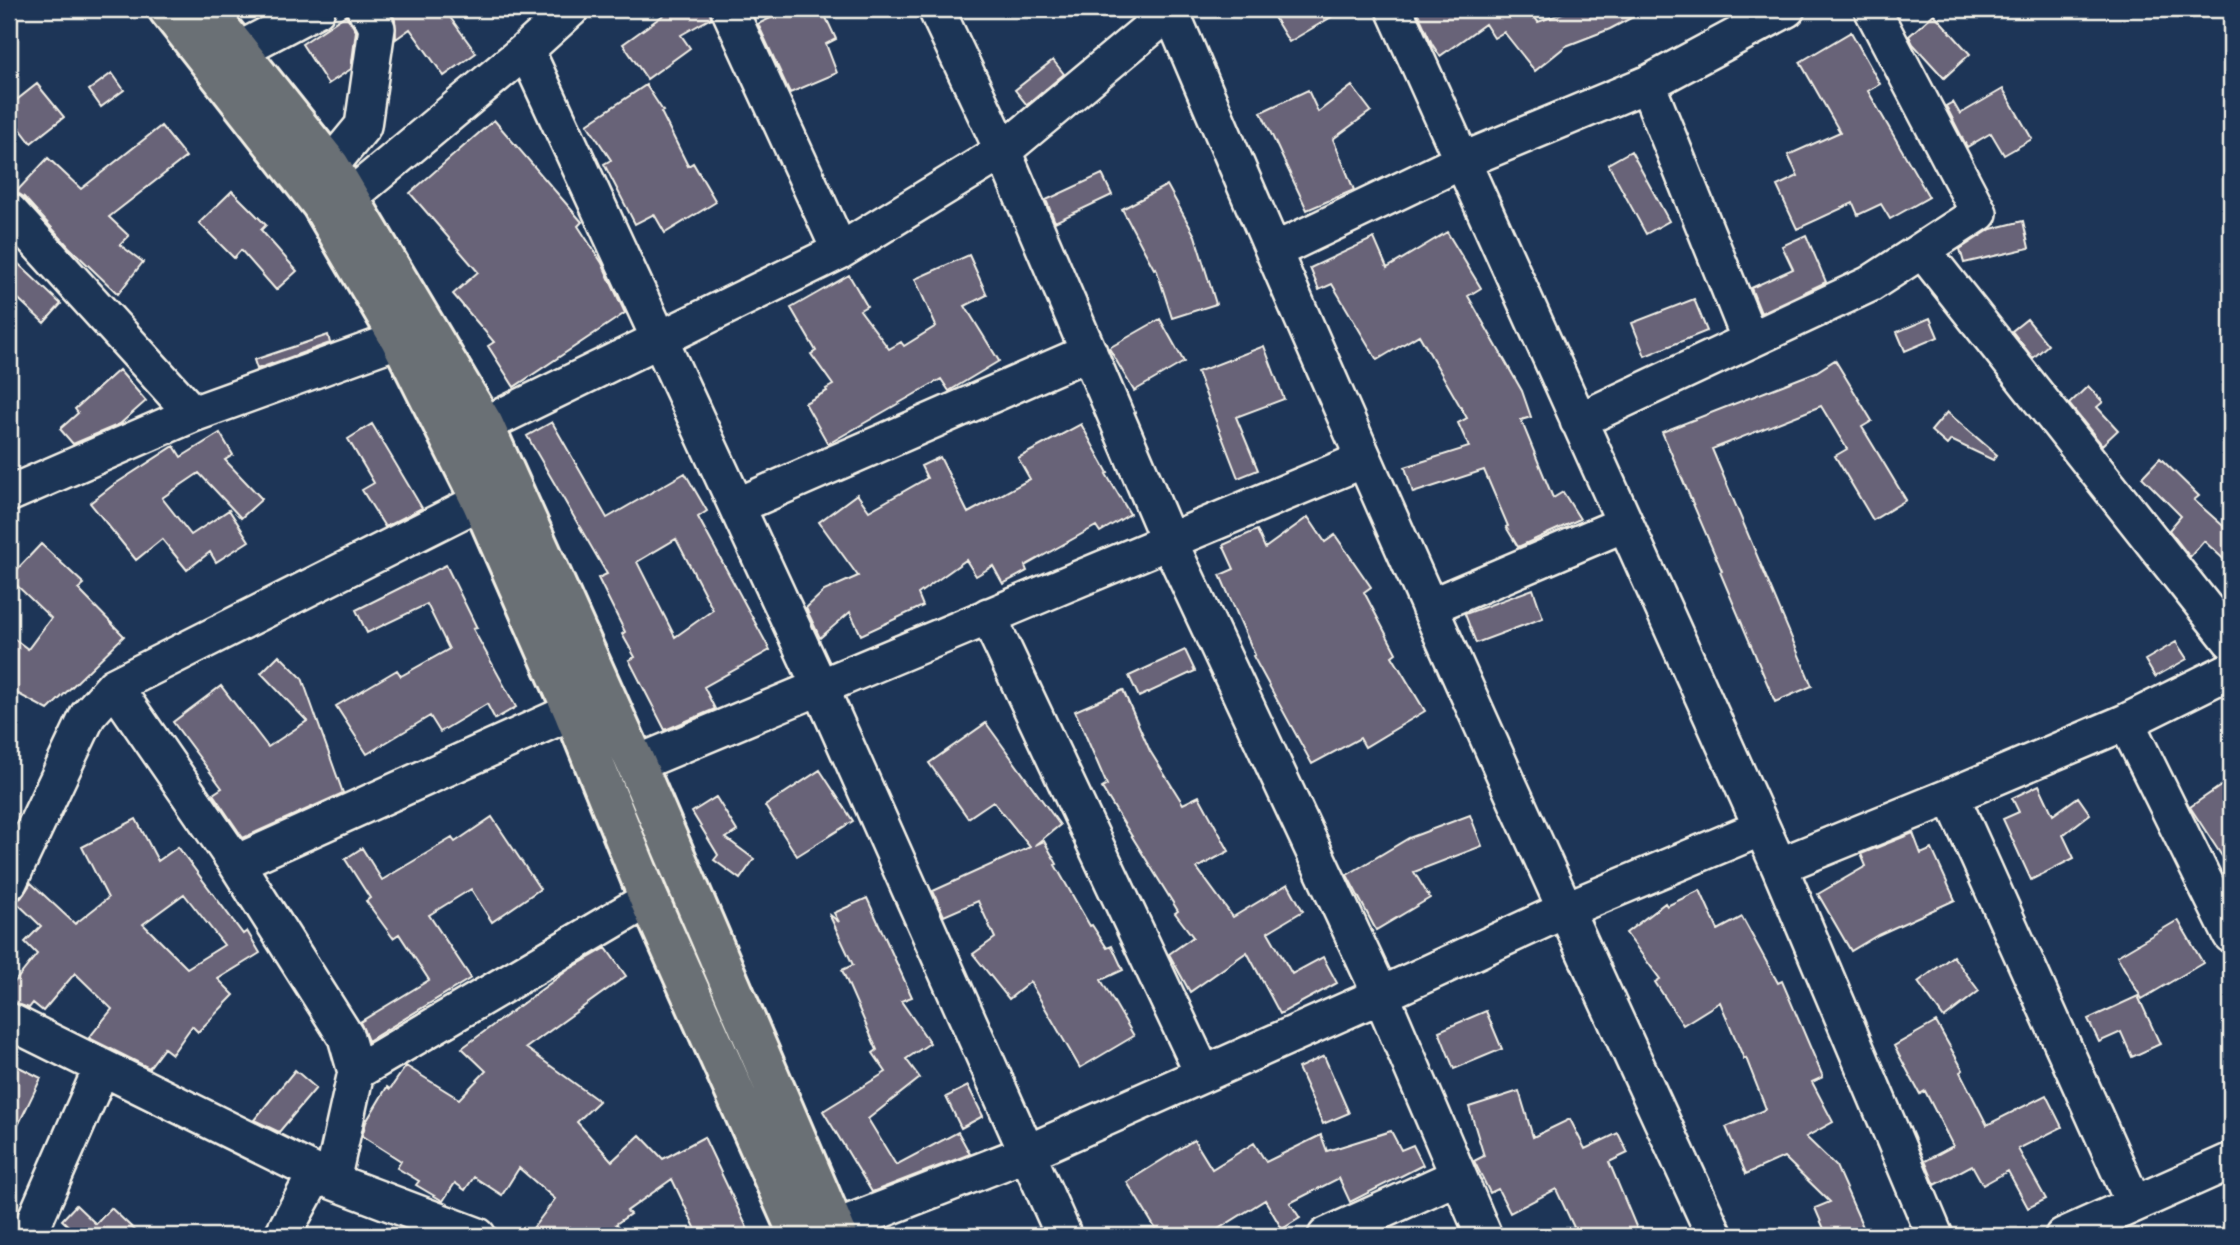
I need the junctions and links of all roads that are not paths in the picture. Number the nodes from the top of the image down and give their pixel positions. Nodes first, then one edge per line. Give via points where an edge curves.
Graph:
1 (168, 9) edge
2 (205, 9) edge
3 (317, 9) edge
4 (365, 9) edge
5 (571, 9) edge
6 (729, 9) edge
7 (936, 9) edge
8 (1394, 9) edge
9 (1787, 9) edge
10 (1872, 9) edge
11 (1171, 10) edge
12 (239, 50) junction
13 (526, 50) junction
14 (1647, 85) junction
15 (1003, 151) junction
16 (1462, 161) junction
17 (330, 166) junction
18 (350, 197) junction
19 (9, 211) edge
20 (1922, 250) junction
21 (840, 251) junction
22 (1274, 251) junction
23 (400, 339) junction
24 (661, 339) junction
25 (1750, 340) junction
26 (1089, 352) junction
27 (193, 414) junction
28 (1578, 421) junction
29 (484, 425) junction
30 (1363, 460) junction
31 (9, 494) edge
32 (481, 501) junction
33 (737, 506) junction
34 (1624, 524) junction
35 (1169, 541) junction
36 (1429, 607) junction
37 (988, 616) junction
38 (2231, 641) edge
39 (2231, 670) edge
40 (114, 686) junction
41 (820, 687) junction
42 (573, 711) junction
43 (2126, 722) junction
44 (636, 764) junction
45 (1951, 796) junction
46 (1762, 828) junction
47 (236, 863) junction
48 (1779, 866) junction
49 (9, 882) edge
50 (649, 899) junction
51 (1564, 910) junction
52 (2231, 935) edge
53 (1381, 995) junction
54 (9, 1021) edge
55 (102, 1067) junction
56 (356, 1072) junction
57 (1203, 1074) junction
58 (1027, 1153) junction
59 (2231, 1161) edge
60 (1458, 1176) junction
61 (324, 1177) junction
62 (2134, 1204) junction
63 (824, 1234) edge
64 (28, 1236) edge
65 (282, 1236) edge
66 (478, 1236) edge
67 (1064, 1236) edge
68 (1326, 1236) edge
69 (1484, 1236) edge
70 (1715, 1236) edge
71 (1935, 1236) edge
72 (2063, 1236) edge

1 - 23 main road via 321,204
2 - 12 main road
3 - 12 street
4 - 17 street via 377,28 363,126
5 - 13 street
6 - 21 street
7 - 15 street
8 - 16 street
9 - 14 street
10 - 20 street via 1979,212
11 - 15 street
11 - 22 street
12 - 17 main road
13 - 18 street
13 - 24 street
14 - 16 street
14 - 25 street
15 - 21 street
15 - 26 street
16 - 22 street
16 - 28 street
17 - 18 main road
18 - 29 main road
19 - 27 street
20 - 25 street via 1870,284
20 - 38 street
21 - 24 street
22 - 30 street
23 - 27 street
23 - 32 main road
24 - 29 street
24 - 33 street
25 - 28 street
26 - 33 street
26 - 35 street
27 - 31 street
28 - 34 street
29 - 44 main road
30 - 35 street
30 - 36 street
32 - 40 street
32 - 42 main road
33 - 41 street
34 - 36 street
34 - 46 street
35 - 37 street
35 - 53 street
36 - 51 street
37 - 41 street
37 - 57 street
39 - 43 street
40 - 47 street
40 - 49 street via 88,715
41 - 44 street
41 - 58 street
42 - 47 street
42 - 50 main road
43 - 45 street
43 - 52 street
44 - 63 main road
45 - 48 street
45 - 62 street
46 - 48 street
46 - 51 street
47 - 56 street via 346,1037
48 - 71 street
50 - 56 street
50 - 63 main road
51 - 53 street
51 - 70 street
53 - 57 street
53 - 60 street
54 - 55 street
55 - 61 street
55 - 64 street
56 - 61 street
57 - 58 street
58 - 63 street
58 - 67 street
59 - 62 street
60 - 68 street
60 - 69 street
61 - 65 street
61 - 66 street
62 - 72 street

